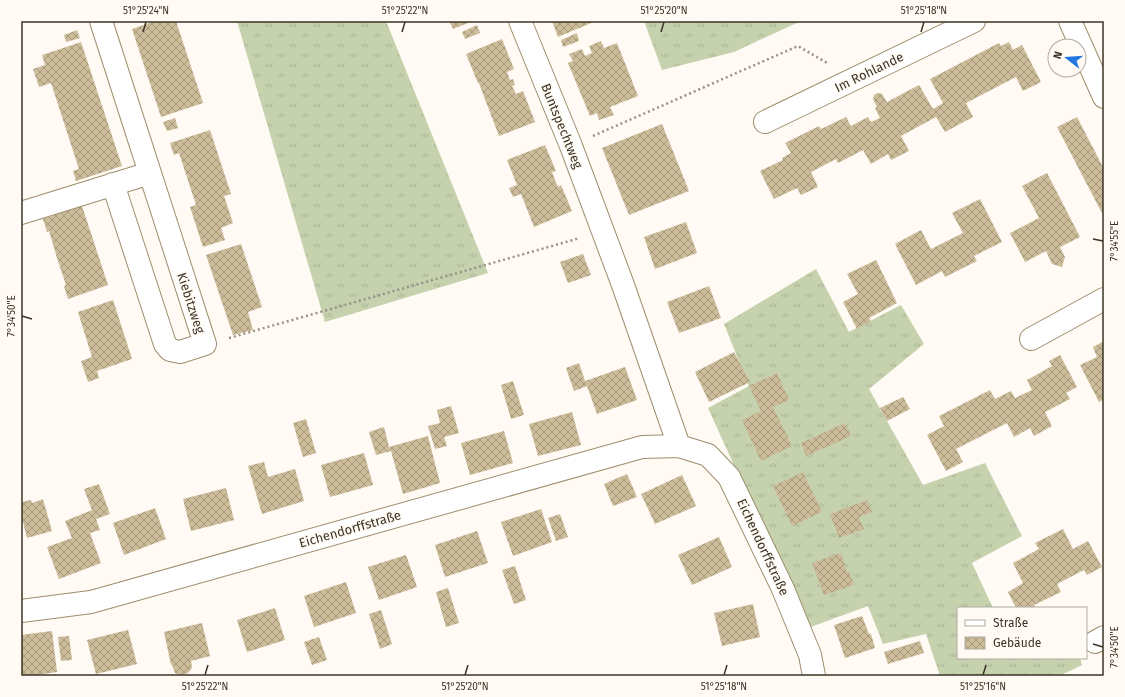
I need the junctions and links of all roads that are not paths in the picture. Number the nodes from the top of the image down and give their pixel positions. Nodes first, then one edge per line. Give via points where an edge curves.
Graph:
1 (101, 21) edge
2 (520, 21) edge
3 (974, 21) edge
4 (1070, 21) edge
5 (1104, 97) edge
6 (765, 122) dead end
7 (150, 173) junction
8 (114, 184) junction
9 (21, 213) edge
10 (1104, 298) edge
11 (1031, 339) dead end
12 (679, 446) junction
13 (21, 611) edge
14 (814, 676) edge

1 - 7 street, Kiebitzweg
2 - 12 street, Buntspechtweg via 571,146
3 - 6 street, Im Rohlande
4 - 5 street
7 - 8 street
7 - 8 street, Kiebitzweg via 205,344 180,352 170,350 165,344
8 - 9 street
10 - 11 street
12 - 13 street, Eichendorffstraße via 642,447 91,602
12 - 14 street, Eichendorffstraße via 708,455 729,477 783,589 810,655

